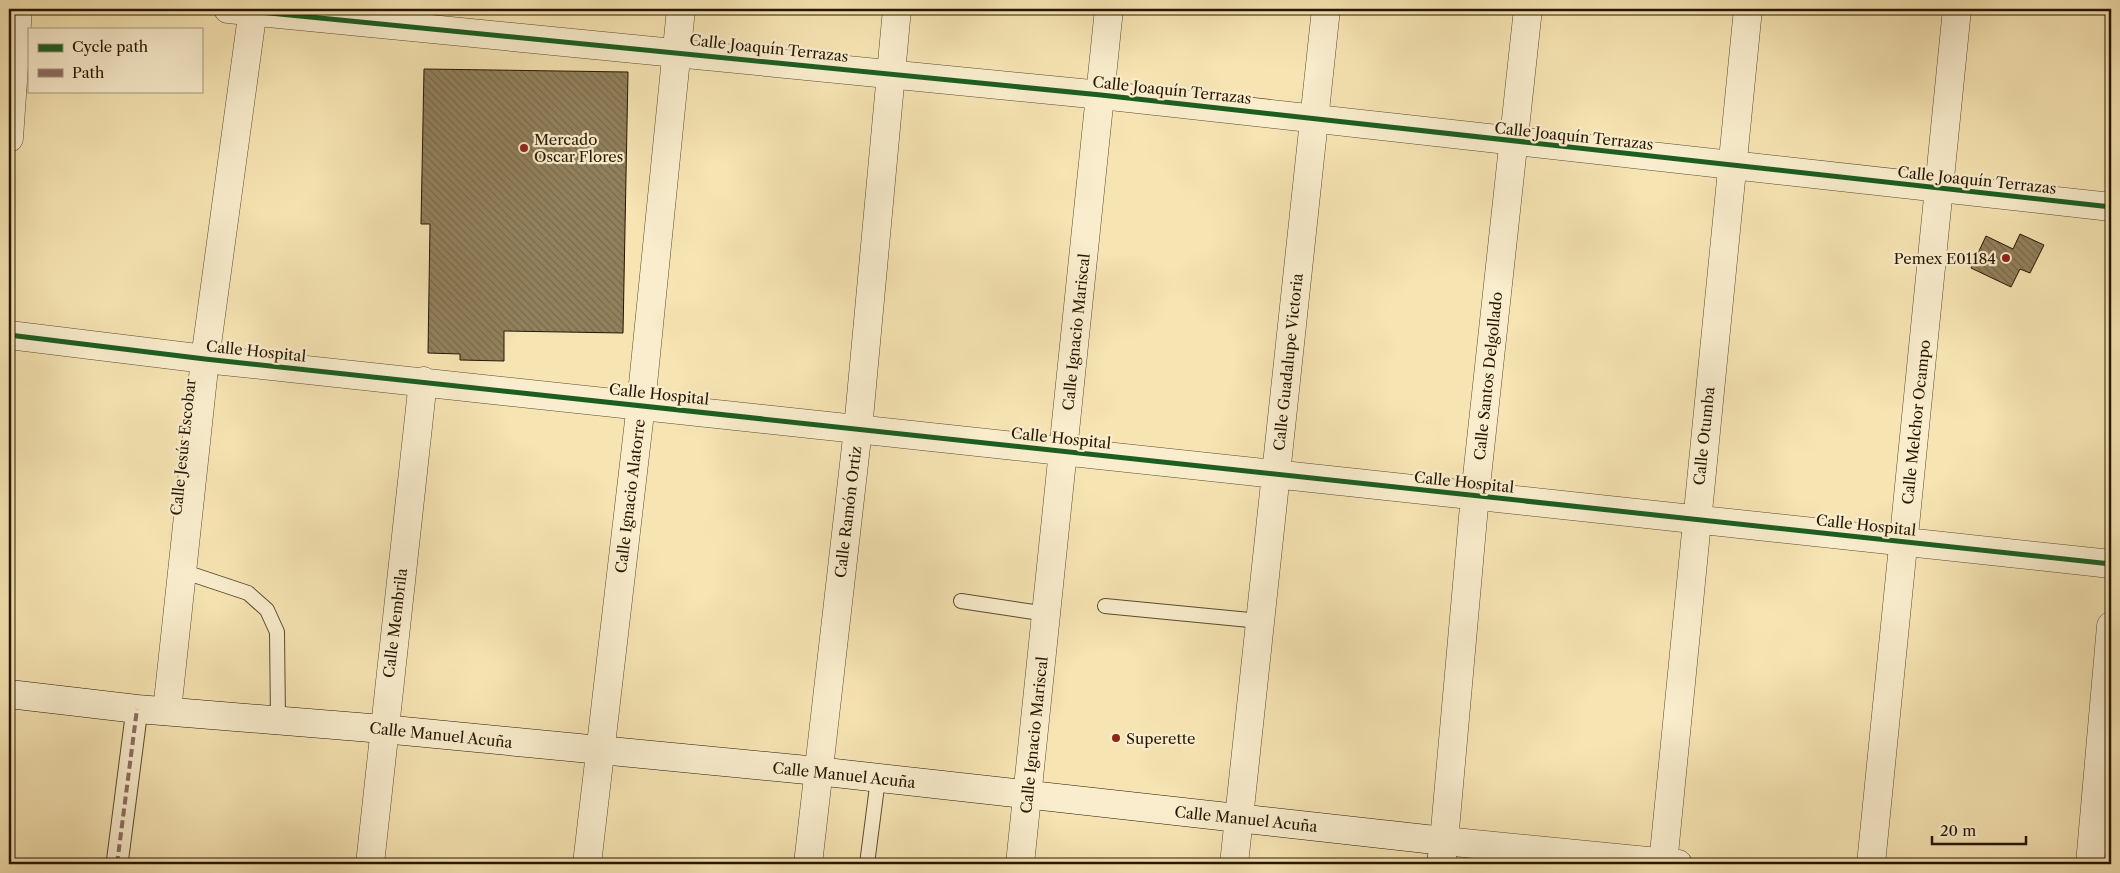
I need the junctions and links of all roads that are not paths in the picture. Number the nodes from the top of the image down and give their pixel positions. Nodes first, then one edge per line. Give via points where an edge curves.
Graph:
1 (18, 9) edge
2 (681, 9) edge
3 (896, 9) edge
4 (1109, 9) edge
5 (1326, 9) edge
6 (1528, 9) edge
7 (1748, 9) edge
8 (1957, 9) edge
9 (245, 10) edge
10 (676, 52) junction
11 (890, 73) junction
12 (1101, 95) junction
13 (1316, 119) junction
14 (9, 138) edge
15 (1514, 142) junction
16 (1731, 166) junction
17 (1939, 188) junction
18 (2111, 207) edge
19 (9, 335) edge
20 (205, 359) junction
21 (423, 381) junction
22 (640, 404) junction
23 (858, 429) junction
24 (1064, 451) junction
25 (1276, 474) junction
26 (1475, 495) junction
27 (1696, 521) junction
28 (1904, 541) junction
29 (2111, 564) edge
30 (182, 571) junction
31 (961, 601) dead end
32 (1105, 606) dead end
33 (1048, 614) junction
34 (1260, 621) junction
35 (2111, 626) edge
36 (9, 694) edge
37 (137, 709) junction
38 (167, 711) junction
39 (278, 720) junction
40 (383, 729) junction
41 (599, 752) junction
42 (818, 771) junction
43 (878, 779) junction
44 (1028, 794) junction
45 (1239, 818) junction
46 (1443, 853) edge
47 (117, 864) edge
48 (370, 864) edge
49 (587, 864) edge
50 (808, 864) edge
51 (867, 864) edge
52 (1020, 864) edge
53 (1234, 864) edge
54 (1668, 864) edge
55 (1871, 864) edge
56 (2090, 864) edge

1 - 14 street
2 - 10 street, Calle Ignacio Alatorre
3 - 11 street, Calle Ramón Ortiz
4 - 12 street, Calle Ignacio Mariscal
5 - 13 street, Calle Guadalupe Victoria
6 - 15 street, Calle Santos Delgollado
7 - 16 street, Calle Otumba
8 - 17 street, Calle Melchor Ocampo
9 - 10 street, Calle Joaquín Terrazas
9 - 20 street, Calle Jesús Escobar
10 - 11 street, Calle Joaquín Terrazas
10 - 22 street, Calle Ignacio Alatorre
11 - 12 street, Calle Joaquín Terrazas
11 - 23 street, Calle Ramón Ortiz
12 - 13 street, Calle Joaquín Terrazas
12 - 24 street, Calle Ignacio Mariscal
13 - 15 street, Calle Joaquín Terrazas
13 - 25 street, Calle Guadalupe Victoria
15 - 16 street, Calle Joaquín Terrazas
15 - 26 street, Calle Santos Delgollado
16 - 17 street, Calle Joaquín Terrazas
16 - 27 street, Calle Otumba
17 - 18 street, Calle Joaquín Terrazas
17 - 28 street, Calle Melchor Ocampo
19 - 20 street, Calle Hospital
20 - 21 street, Calle Hospital
20 - 30 street, Calle Jesús Escobar
21 - 22 street, Calle Hospital
21 - 40 street, Calle Membrila
22 - 23 street, Calle Hospital
22 - 41 street, Calle Ignacio Alatorre
23 - 24 street, Calle Hospital
23 - 42 street, Calle Ramón Ortiz
24 - 25 street, Calle Hospital
24 - 33 street, Calle Ignacio Mariscal
25 - 26 street, Calle Hospital
25 - 34 street, Calle Guadalupe Victoria
26 - 27 street, Calle Hospital
26 - 46 street, Calle Santos Delgollado
27 - 28 street, Calle Hospital
27 - 54 street, Calle Otumba
28 - 29 street, Calle Hospital
28 - 55 street, Calle Melchor Ocampo
30 - 38 street, Calle Jesús Escobar
30 - 39 lane via 248,592 267,610 277,632
31 - 33 lane
32 - 34 lane
33 - 44 street, Calle Ignacio Mariscal
34 - 45 street, Calle Guadalupe Victoria
35 - 56 street
36 - 37 street, Calle Manuel Acuña
37 - 38 street, Calle Manuel Acuña
37 - 47 street
38 - 39 street, Calle Manuel Acuña
39 - 40 street, Calle Manuel Acuña
40 - 41 street, Calle Manuel Acuña
40 - 48 street, Calle Membrila
41 - 42 street, Calle Manuel Acuña
41 - 49 street, Calle Ignacio Alatorre
42 - 43 street, Calle Manuel Acuña
42 - 50 street, Calle Ramón Ortiz
43 - 44 street, Calle Manuel Acuña
43 - 51 lane
44 - 45 street, Calle Manuel Acuña
44 - 52 street, Calle Ignacio Mariscal
45 - 46 street, Calle Manuel Acuña
45 - 53 street, Calle Guadalupe Victoria
46 - 54 street, Calle Manuel Acuña

